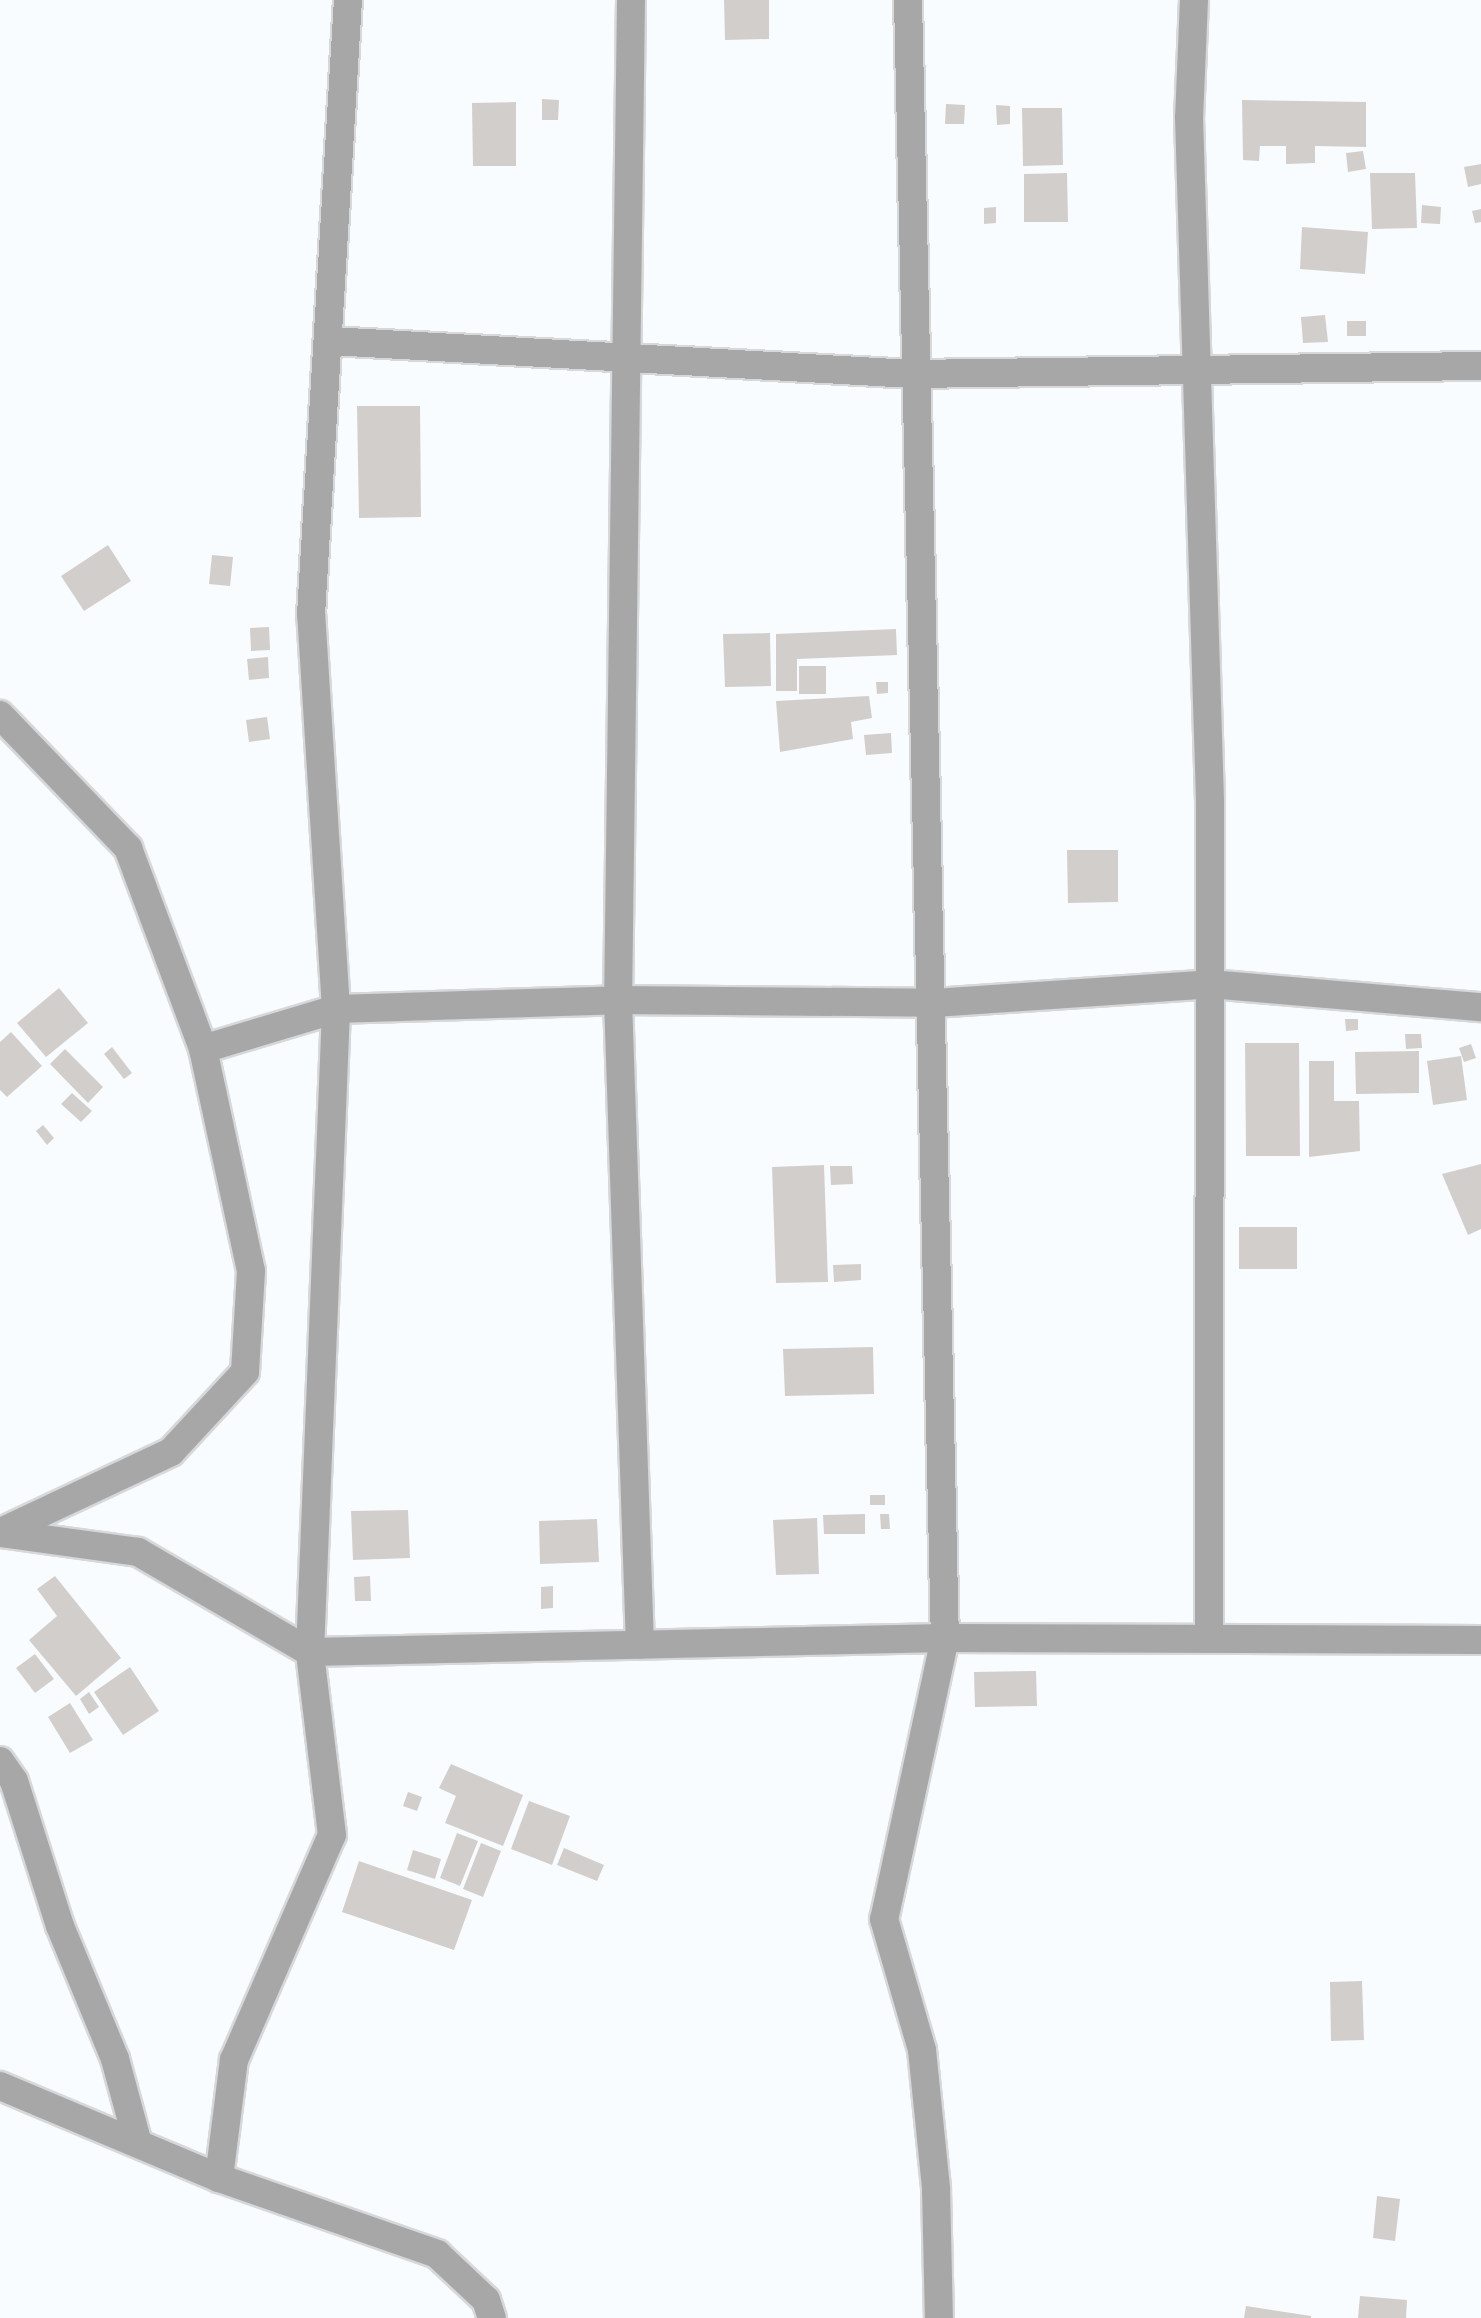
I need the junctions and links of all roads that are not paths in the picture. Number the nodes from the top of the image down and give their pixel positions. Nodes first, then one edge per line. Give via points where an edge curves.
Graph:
1 (348, 0) edge
2 (632, 0) edge
3 (908, 0) edge
4 (1194, 0) edge
5 (331, 342) junction
6 (625, 353) junction
7 (1197, 366) junction
8 (1481, 366) edge
9 (912, 374) junction
10 (0, 715) edge
11 (1210, 984) junction
12 (618, 1000) junction
13 (934, 1004) junction
14 (1481, 1007) edge
15 (336, 1009) junction
16 (203, 1049) junction
17 (2, 1532) edge
18 (1209, 1635) junction
19 (945, 1638) junction
20 (1481, 1640) edge
21 (640, 1644) junction
22 (310, 1652) junction
23 (0, 1761) edge
24 (0, 2086) edge
25 (137, 2140) junction
26 (218, 2178) junction
27 (492, 2318) edge
28 (939, 2318) edge

1 - 5 street
2 - 6 street
3 - 9 street
4 - 7 street via 1189,117
5 - 6 street
5 - 15 street via 311,615
6 - 9 street
6 - 12 street
7 - 8 street
7 - 9 street
7 - 11 street
9 - 13 street via 926,597
10 - 16 street via 128,848
11 - 13 street
11 - 14 street
11 - 18 street
12 - 13 street
12 - 15 street
12 - 21 street
13 - 19 street
15 - 16 street
15 - 22 street
16 - 17 street via 252,1271 245,1372 171,1452
17 - 22 street via 138,1552
18 - 19 street
18 - 20 street
19 - 21 street
19 - 28 street via 884,1919 922,2050 936,2189
21 - 22 street
22 - 26 street via 332,1835 234,2060
23 - 25 street via 14,1781 60,1926 115,2060
24 - 25 street
25 - 26 street
26 - 27 street via 437,2254 486,2300

